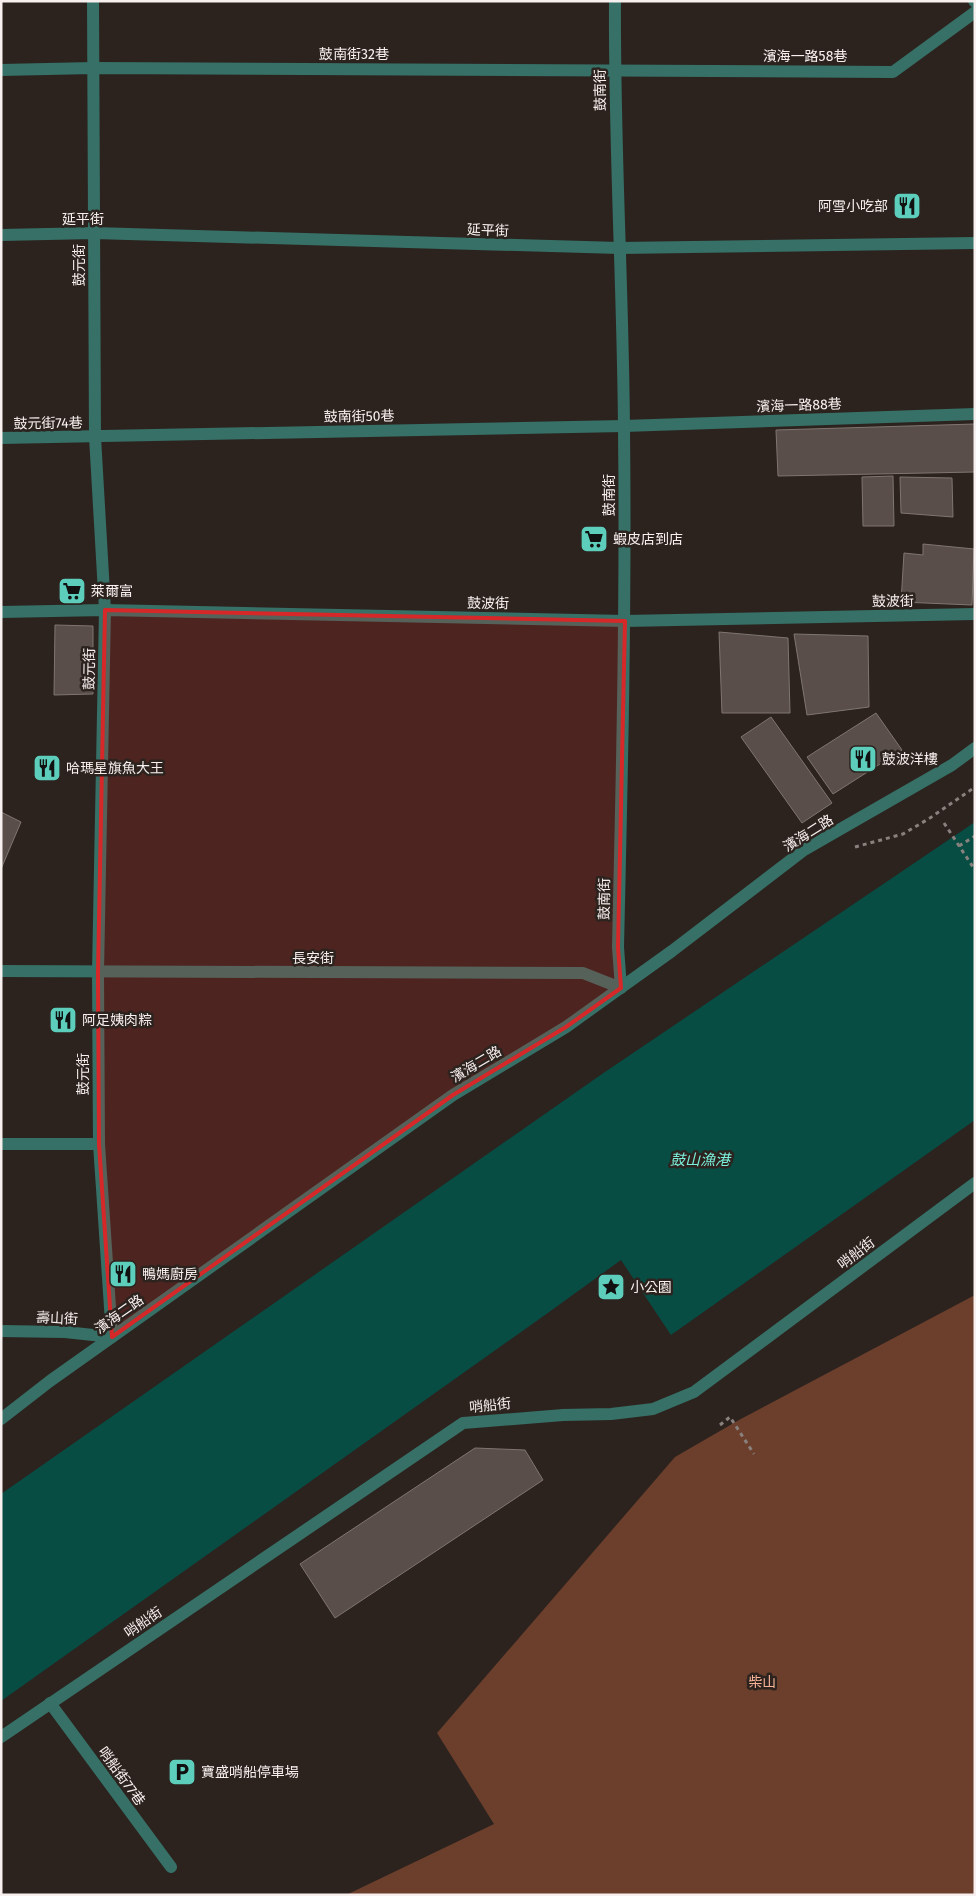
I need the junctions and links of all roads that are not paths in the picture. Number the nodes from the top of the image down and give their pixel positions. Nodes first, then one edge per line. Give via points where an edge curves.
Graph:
1 (93, 1) edge
2 (615, 1) edge
3 (975, 12) edge
4 (93, 68) junction
5 (1, 70) edge
6 (615, 70) junction
7 (94, 233) junction
8 (1, 235) edge
9 (975, 242) edge
10 (619, 248) junction
11 (975, 414) edge
12 (624, 426) junction
13 (95, 437) junction
14 (1, 438) edge
15 (105, 610) junction
16 (1, 612) edge
17 (975, 614) edge
18 (625, 621) junction
19 (975, 748) edge
20 (1, 972) edge
21 (98, 972) junction
22 (621, 988) junction
23 (1, 1144) edge
24 (99, 1144) junction
25 (975, 1183) edge
26 (1, 1331) edge
27 (112, 1337) junction
28 (1, 1420) edge
29 (50, 1704) junction
30 (1, 1736) edge
31 (171, 1867) dead end

1 - 4 street, 鼓元街
2 - 6 street, 鼓南街
3 - 6 street, 濱海一路58巷 via 893,72
4 - 5 street, 鼓南街32巷
4 - 6 street, 鼓南街32巷
4 - 7 street, 鼓元街
6 - 10 street, 鼓南街
7 - 8 street, 延平街
7 - 10 street, 延平街
7 - 13 street, 鼓元街
9 - 10 street, 延平街
10 - 12 street, 鼓南街
11 - 12 street, 濱海一路88巷
12 - 13 street, 鼓南街50巷
12 - 18 street, 鼓南街
13 - 14 street, 鼓元街74巷
13 - 15 street, 鼓元街
15 - 16 street, 鼓波街
15 - 18 street, 鼓波街
15 - 21 street, 鼓元街
17 - 18 street, 鼓波街
18 - 22 street, 鼓南街 via 618,947
19 - 22 street, 濱海二路 via 952,765 804,850
20 - 21 street, 長安街
21 - 22 street, 長安街 via 583,973
21 - 24 street, 鼓元街
22 - 27 street, 濱海二路 via 566,1027 453,1095
23 - 24 street
24 - 27 street, 鼓元街
25 - 29 street, 哨船街 via 694,1392 653,1409 463,1423
26 - 27 street, 壽山街
27 - 28 street, 濱海二路
29 - 30 street, 哨船街
29 - 31 street, 哨船街77巷

